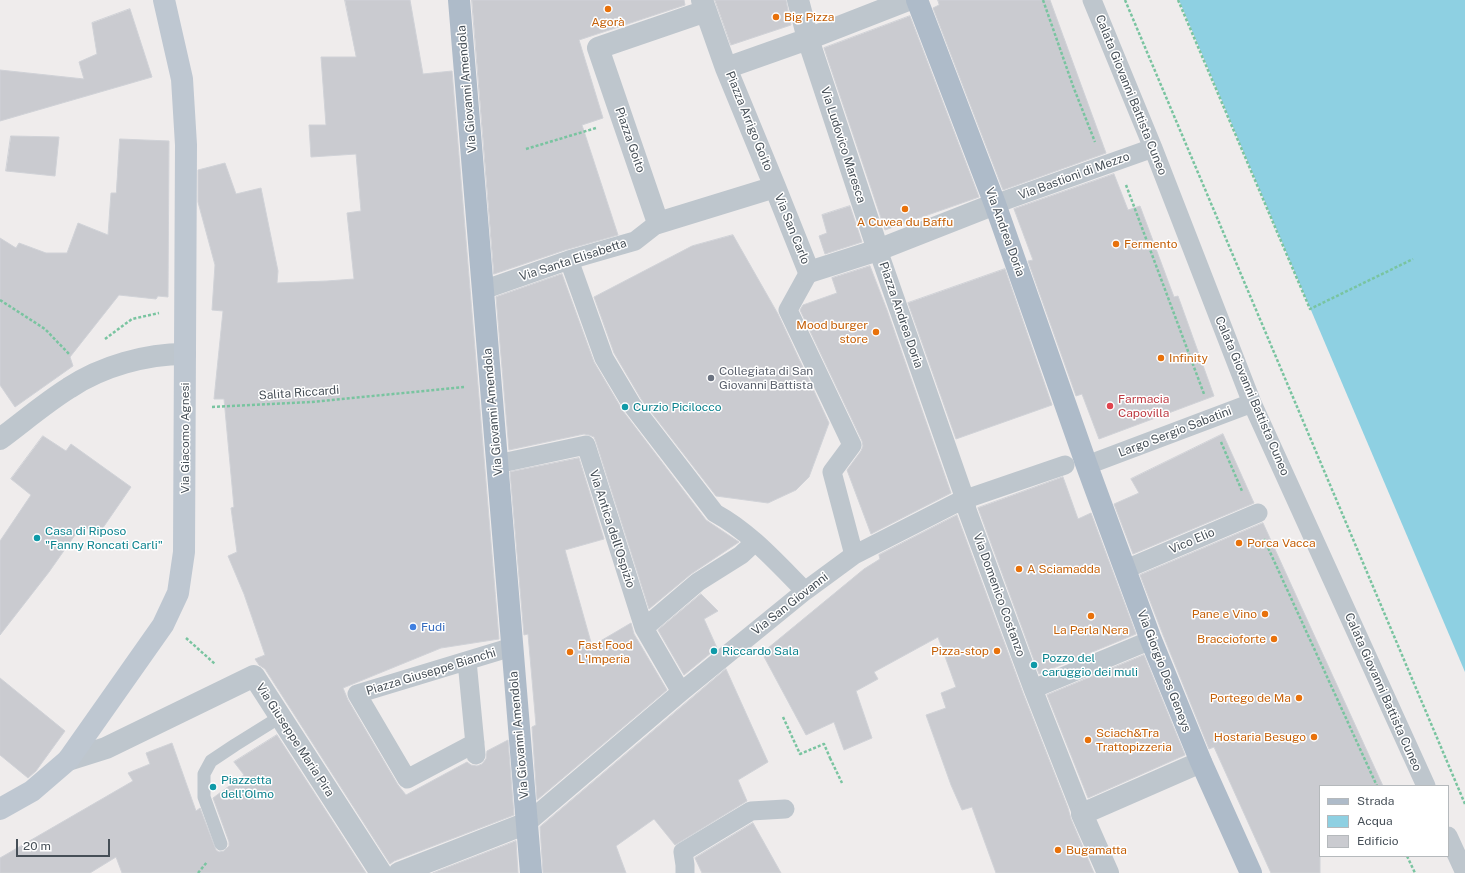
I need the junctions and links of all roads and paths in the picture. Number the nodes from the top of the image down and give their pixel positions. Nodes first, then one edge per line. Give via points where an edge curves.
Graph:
1 (164, 0) edge
2 (459, 0) edge
3 (798, 0) edge
4 (908, 0) edge
5 (917, 0) edge
6 (1043, 0) edge
7 (1092, 0) edge
8 (1125, 0) edge
9 (1178, 0) edge
10 (704, 6) edge
11 (808, 39) junction
12 (726, 68) junction
13 (594, 129) dead end
14 (1097, 147) dead end
15 (1152, 148) junction
16 (526, 149) dead end
17 (776, 187) junction
18 (995, 204) junction
19 (1134, 208) dead end
20 (658, 223) junction
21 (878, 250) junction
22 (1413, 258) dead end
23 (569, 260) junction
24 (809, 272) junction
25 (483, 290) junction
26 (0, 300) edge
27 (185, 308) junction
28 (100, 342) dead end
29 (185, 354) junction
30 (75, 360) dead end
31 (491, 384) junction
32 (1206, 399) dead end
33 (1252, 403) junction
34 (212, 407) dead end
35 (1219, 436) dead end
36 (0, 439) edge
37 (1093, 463) junction
38 (497, 464) junction
39 (1065, 465) dead end
40 (964, 504) junction
41 (1255, 514) junction
42 (755, 542) junction
43 (854, 555) junction
44 (1126, 570) junction
45 (805, 591) junction
46 (644, 628) junction
47 (188, 639) dead end
48 (1151, 640) junction
49 (512, 647) junction
50 (467, 661) junction
51 (237, 685) junction
52 (1033, 689) junction
53 (681, 692) junction
54 (280, 717) junction
55 (783, 717) dead end
56 (68, 760) junction
57 (1200, 762) junction
58 (842, 783) dead end
59 (1377, 785) edge
60 (1426, 785) edge
61 (1465, 804) edge
62 (0, 809) edge
63 (785, 809) dead end
64 (1082, 814) junction
65 (526, 823) junction
66 (1449, 838) edge
67 (221, 844) dead end
68 (1408, 857) edge
69 (381, 873) edge
70 (399, 873) edge
71 (530, 873) edge
72 (685, 873) edge
73 (1108, 873) edge
74 (1251, 873) edge
75 (1415, 873) edge
76 (1465, 873) edge

1 - 27 main road, Via Giacomo Agnesi via 182,79 186,145
2 - 25 main road, Via Giovanni Amendola
3 - 11 street, Via Ludovico Maresca
4 - 11 street, Piazza Arrigo Goito
5 - 18 main road, Via Andrea Doria
6 - 14 path
7 - 15 street, Calata Giovanni Battista Cuneo
8 - 61 path
9 - 22 path via 1310,309
10 - 12 street
10 - 20 street, Piazza Goito via 598,48
11 - 12 street, Piazza Arrigo Goito
11 - 21 street, Via Ludovico Maresca
12 - 17 street, Piazza Arrigo Goito
13 - 16 path
15 - 18 street, Via Bastioni di Mezzo
15 - 33 street, Calata Giovanni Battista Cuneo
17 - 20 street
17 - 24 street, Via San Carlo
18 - 21 street, Piazza Andrea Doria
18 - 37 main road, Via Andrea Doria
19 - 32 path
20 - 23 street, Via Santa Elisabetta via 635,240
21 - 24 street, Via San Carlo
21 - 40 street, Piazza Andrea Doria
23 - 25 street, Via Santa Elisabetta
23 - 42 street via 604,358 632,405 715,513 729,520
24 - 43 street, Via San Carlo via 788,310 852,444 832,472
25 - 31 main road, Via Giovanni Amendola
26 - 30 path via 45,330
27 - 28 path via 132,319
27 - 29 main road, Via Giacomo Agnesi
29 - 36 street via 149,357 108,368 69,387
29 - 56 main road, Via Giacomo Agnesi via 184,552 178,593 163,625
31 - 34 path, Salita Riccardi via 348,399
31 - 38 main road, Via Giovanni Amendola
33 - 37 street, Largo Sergio Sabatini
33 - 60 street, Calata Giovanni Battista Cuneo
35 - 41 path
37 - 44 main road, Via Giorgio Des Geneys
38 - 46 street, Via Antica dell'Ospizio via 586,445
38 - 49 main road, Via Giovanni Amendola
39 - 40 street
40 - 43 street, Via San Giovanni
40 - 52 street, Via Domenico Costanzo
41 - 44 street, Vico Elio
41 - 59 path
42 - 45 street
42 - 46 street via 741,555 692,587
43 - 45 street, Via San Giovanni
44 - 48 main road, Via Giorgio Des Geneys
45 - 53 street, Via San Giovanni
46 - 53 street, Via Antica dell'Ospizio
47 - 51 path
48 - 52 street
48 - 57 main road, Via Giorgio Des Geneys
49 - 50 street, Piazza Giuseppe Bianchi
49 - 65 main road, Via Giovanni Amendola
50 - 50 street, Piazza Giuseppe Bianchi via 357,694 407,779 476,750
51 - 54 street, Via Giuseppe Maria Pira via 254,676
51 - 56 street, Via Giuseppe Maria Pira via 106,748
52 - 64 street, Via Domenico Costanzo
53 - 65 street, Via San Giovanni
54 - 67 lane via 211,761 204,774 204,797
54 - 69 street, Via Giuseppe Maria Pira
55 - 58 path via 800,754 824,744
56 - 62 main road, Via Giacomo Agnesi via 32,791
57 - 64 street
57 - 74 main road, Via Giorgio Des Geneys
63 - 72 street via 751,811 682,852 686,865
64 - 73 street
65 - 70 street
65 - 71 main road, Via Giovanni Amendola
66 - 76 street
68 - 75 path

